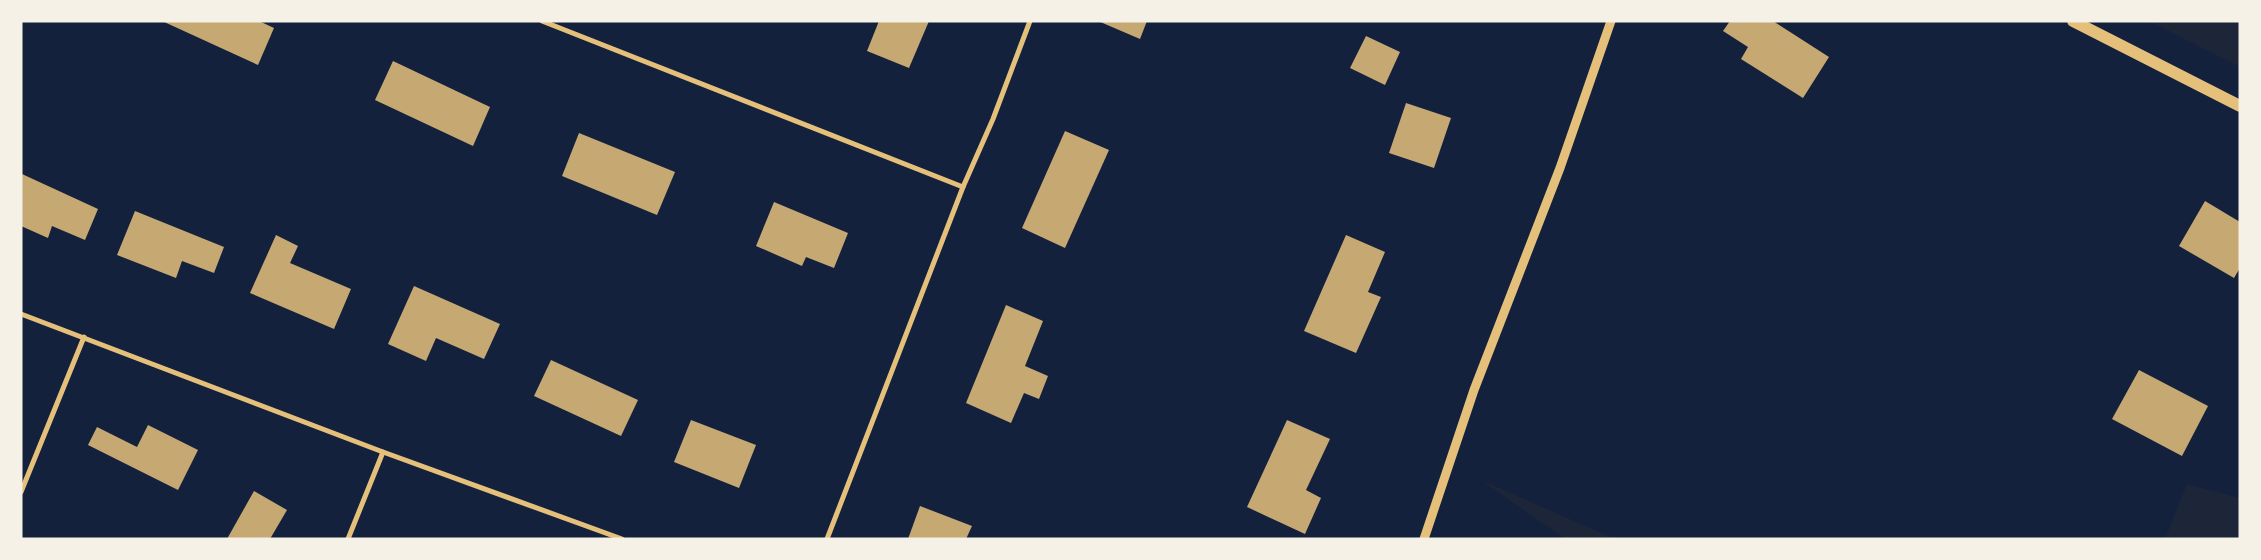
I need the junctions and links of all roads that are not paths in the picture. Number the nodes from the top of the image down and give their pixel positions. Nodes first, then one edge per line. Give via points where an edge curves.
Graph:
1 (542, 21) edge
2 (1030, 21) edge
3 (1611, 21) edge
4 (2072, 21) edge
5 (2240, 106) edge
6 (963, 187) junction
7 (21, 314) edge
8 (84, 337) junction
9 (383, 452) junction
10 (21, 492) edge
11 (348, 539) edge
12 (622, 539) edge
13 (827, 539) edge
14 (1424, 539) edge

1 - 6 street
2 - 6 street via 994,119
3 - 14 street via 1560,168 1474,390
4 - 5 main road
6 - 13 street
7 - 8 street
8 - 9 street
8 - 10 street
9 - 11 street
9 - 12 street

